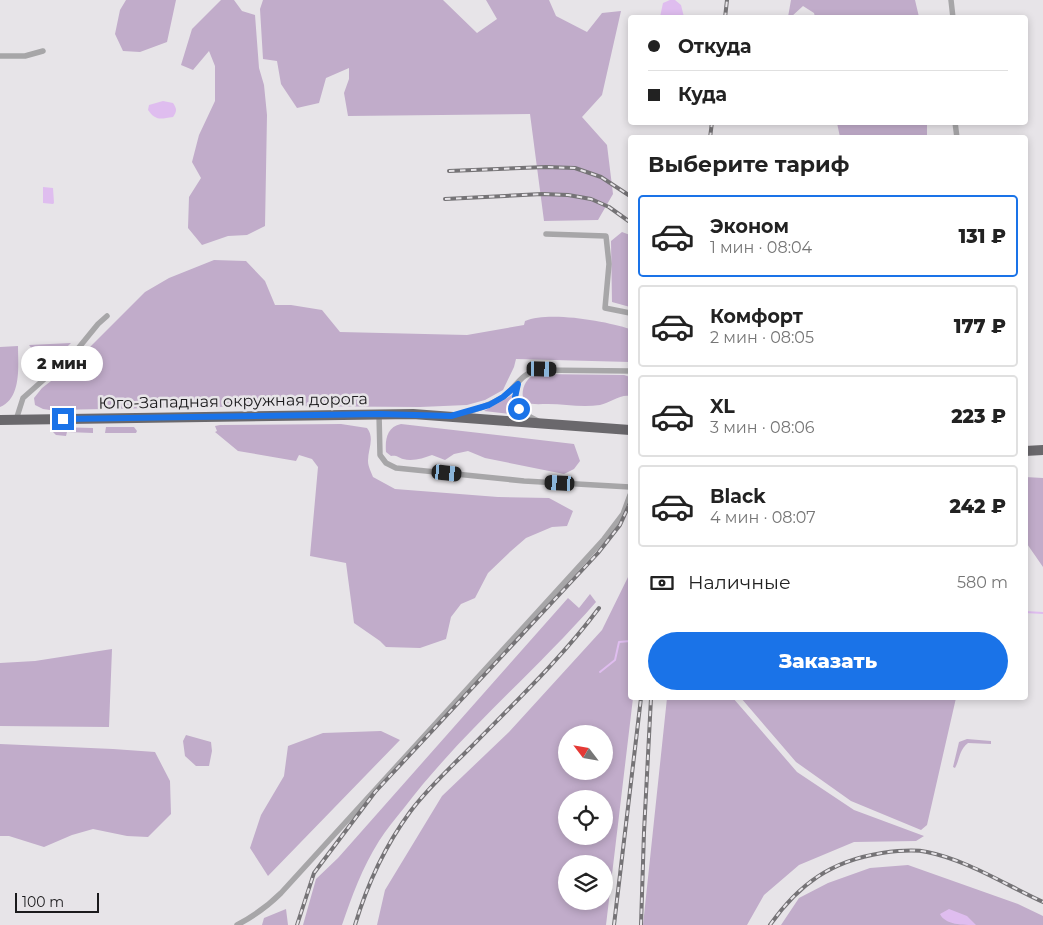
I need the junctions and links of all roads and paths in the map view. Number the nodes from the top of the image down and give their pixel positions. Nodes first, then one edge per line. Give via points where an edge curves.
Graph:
1 (951, 0) edge
2 (953, 15) edge
3 (43, 51) dead end
4 (0, 56) edge
5 (546, 234) dead end
6 (628, 313) edge
7 (107, 316) dead end
8 (628, 371) edge
9 (518, 384) junction
10 (379, 414) junction
11 (451, 416) junction
12 (0, 420) edge
13 (16, 420) junction
14 (544, 424) junction
15 (628, 430) edge
16 (1043, 450) edge
17 (1028, 451) edge
18 (628, 487) edge
19 (628, 500) edge
20 (238, 925) edge

1 - 2 street
3 - 4 street via 25,56
5 - 6 street via 606,236 609,264 605,308
7 - 13 street via 76,351 24,398
8 - 9 street via 537,370 526,374
9 - 11 street via 489,405
9 - 14 street via 515,397 519,409
10 - 11 highway, Юго-Западная окружная дорога
10 - 13 highway, Юго-Западная окружная дорога
10 - 18 street via 380,455 396,468 524,481
11 - 14 highway, Юго-Западная окружная дорога
12 - 13 highway, Юго-Западная окружная дорога
14 - 15 highway, Юго-Западная окружная дорога
16 - 17 highway
19 - 20 street via 623,514 604,539 440,720 281,893

